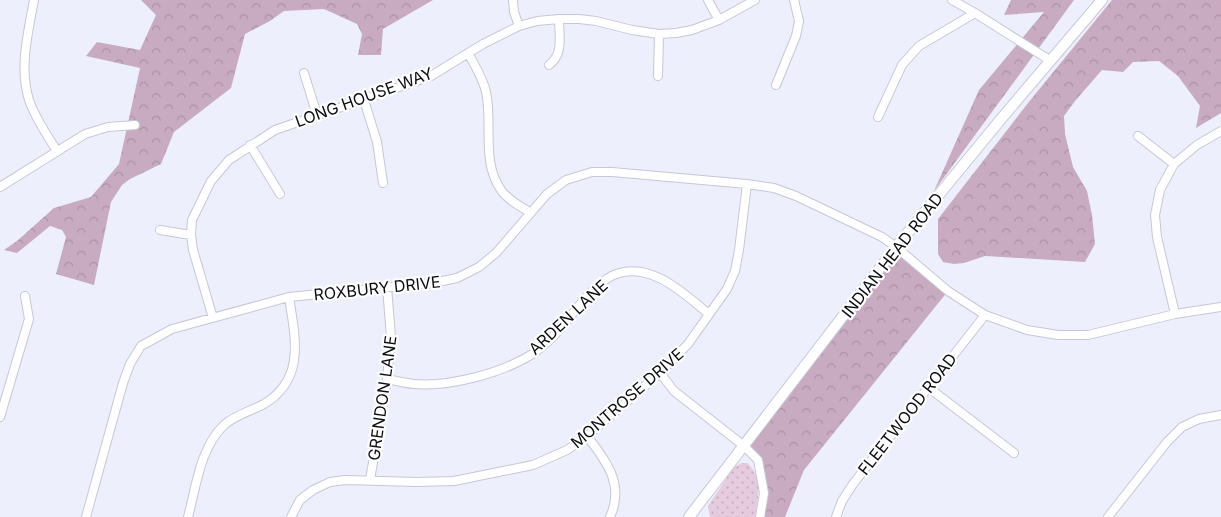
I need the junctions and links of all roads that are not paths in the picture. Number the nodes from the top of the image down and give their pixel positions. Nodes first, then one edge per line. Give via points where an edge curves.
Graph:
1 (34, 0) edge
2 (513, 0) edge
3 (708, 0) edge
4 (755, 0) edge
5 (794, 0) edge
6 (952, 0) edge
7 (1102, 0) edge
8 (975, 13) junction
9 (559, 19) junction
10 (719, 20) junction
11 (519, 26) junction
12 (659, 34) junction
13 (468, 54) junction
14 (1050, 61) junction
15 (549, 65) dead end
16 (304, 73) dead end
17 (658, 76) dead end
18 (776, 85) dead end
19 (364, 100) junction
20 (317, 115) junction
21 (878, 117) dead end
22 (135, 125) dead end
23 (1221, 131) edge
24 (1138, 136) dead end
25 (250, 145) junction
26 (57, 151) junction
27 (1174, 164) junction
28 (383, 183) dead end
29 (747, 184) junction
30 (0, 187) edge
31 (280, 194) dead end
32 (531, 214) junction
33 (160, 230) dead end
34 (191, 235) junction
35 (896, 247) junction
36 (387, 287) junction
37 (25, 296) dead end
38 (289, 297) junction
39 (1221, 307) edge
40 (709, 314) junction
41 (1175, 314) junction
42 (985, 315) junction
43 (214, 318) junction
44 (660, 373) junction
45 (387, 379) junction
46 (928, 388) junction
47 (1221, 415) edge
48 (0, 417) edge
49 (587, 436) junction
50 (744, 446) junction
51 (1014, 453) dead end
52 (370, 480) junction
53 (625, 486) dead end
54 (616, 488) junction
55 (86, 517) edge
56 (188, 517) edge
57 (291, 517) edge
58 (610, 517) edge
59 (690, 517) edge
60 (760, 517) edge
61 (836, 517) edge
62 (1108, 517) edge

1 - 26 street via 24,80 30,102
2 - 11 street
3 - 10 street
4 - 10 street, LONG HOUSE WAY
5 - 18 street via 798,28
6 - 8 street
7 - 14 main road, INDIAN HEAD ROAD
8 - 14 street
8 - 21 street via 919,46 902,65
9 - 11 street, LONG HOUSE WAY
9 - 12 street, LONG HOUSE WAY via 596,21
9 - 15 street via 559,53
10 - 12 street, LONG HOUSE WAY via 692,30
11 - 13 street, LONG HOUSE WAY
12 - 17 street
13 - 19 street, LONG HOUSE WAY via 431,76
13 - 32 street via 482,77 486,92 494,177 510,200
14 - 35 main road, INDIAN HEAD ROAD
16 - 20 street
19 - 20 street, LONG HOUSE WAY
19 - 28 street via 377,142
20 - 25 street, LONG HOUSE WAY via 275,130
22 - 26 street via 108,127 85,134
23 - 27 street
24 - 27 street
25 - 31 street
25 - 34 street, LONG HOUSE WAY via 229,160 211,181 192,220
26 - 30 street
27 - 41 street via 1160,190 1155,215
29 - 32 street, ROXBURY DRIVE via 592,172 566,180 547,194
29 - 35 street, ROXBURY DRIVE via 774,188 796,196 882,237
29 - 40 street, MONTROSE DRIVE via 735,271
32 - 36 street, ROXBURY DRIVE via 479,267 457,278
33 - 34 street
34 - 43 street
35 - 42 street, ROXBURY DRIVE via 948,291
35 - 50 main road, INDIAN HEAD ROAD
36 - 38 street, ROXBURY DRIVE
36 - 45 street, GRENDON LANE via 391,337
37 - 48 street via 29,318
38 - 43 street, ROXBURY DRIVE
38 - 56 street via 296,346 290,374 274,398 224,425 212,440 204,457
39 - 41 street, ROXBURY DRIVE
40 - 44 street, MONTROSE DRIVE via 688,344
40 - 45 street, ARDEN LANE via 655,276 639,272 620,273 603,281 558,331 534,352 511,366 437,384
41 - 42 street, ROXBURY DRIVE via 1088,335 1058,336 1027,330
42 - 46 street, FLEETWOOD ROAD
43 - 55 street, ROXBURY DRIVE via 172,329 141,346 123,382
44 - 49 street, MONTROSE DRIVE
44 - 50 street via 674,391
45 - 52 street, GRENDON LANE
46 - 51 street
46 - 61 street, FLEETWOOD ROAD via 853,484
47 - 62 street via 1199,419 1182,427
49 - 52 street, MONTROSE DRIVE via 567,450 532,465 454,481
49 - 54 street via 610,469
50 - 59 main road, INDIAN HEAD ROAD
50 - 60 street via 760,466 764,493
52 - 57 street, MONTROSE DRIVE via 330,482 300,500
53 - 54 street
54 - 58 street

